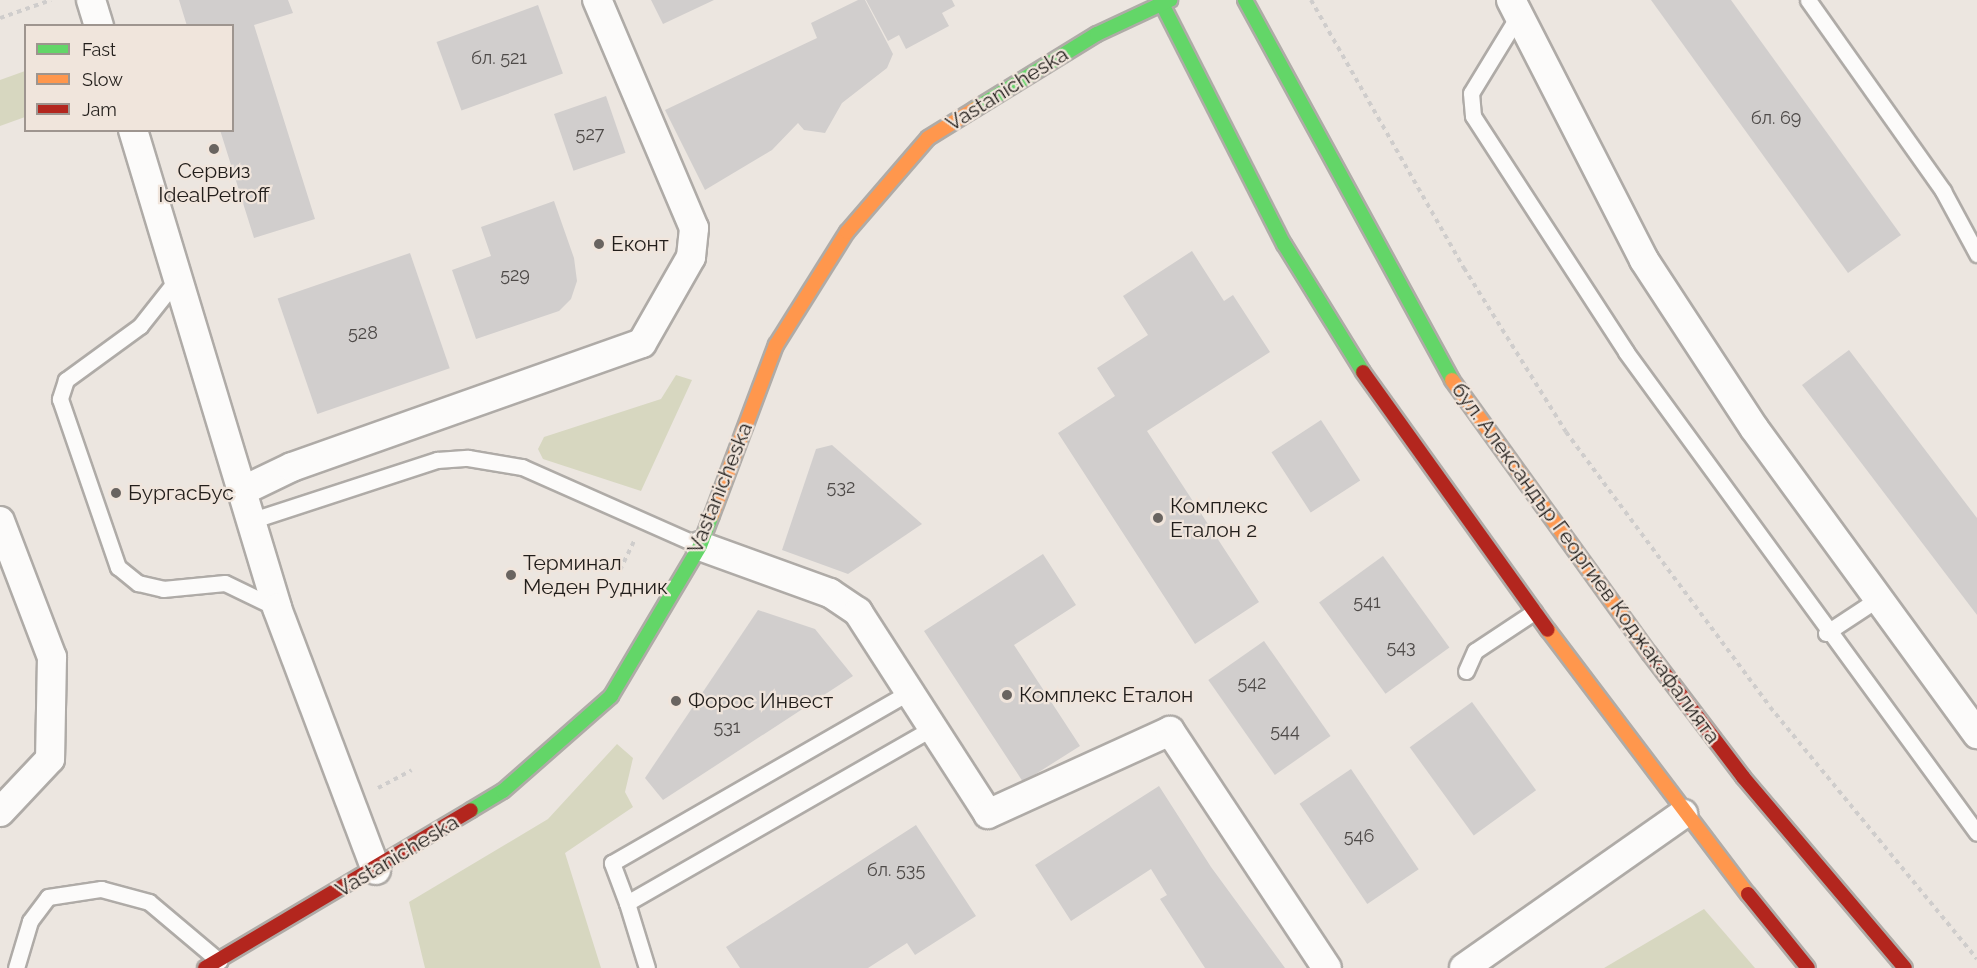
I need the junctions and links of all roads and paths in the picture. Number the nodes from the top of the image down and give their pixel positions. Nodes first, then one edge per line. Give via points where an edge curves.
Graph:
1 (51, 0) edge
2 (91, 0) edge
3 (597, 0) edge
4 (1245, 0) edge
5 (1311, 0) edge
6 (1808, 0) edge
7 (1164, 1) edge
8 (1514, 8) edge
9 (0, 18) edge
10 (98, 24) edge
11 (134, 132) edge
12 (1977, 254) edge
13 (179, 277) junction
14 (242, 491) junction
15 (0, 521) edge
16 (250, 521) junction
17 (644, 521) junction
18 (700, 546) junction
19 (620, 570) dead end
20 (1876, 600) junction
21 (277, 608) junction
22 (1534, 612) junction
23 (1826, 633) junction
24 (1466, 671) dead end
25 (909, 692) junction
26 (932, 728) junction
27 (1977, 734) edge
28 (412, 770) dead end
29 (350, 802) junction
30 (0, 812) edge
31 (1683, 814) junction
32 (1977, 833) edge
33 (376, 870) junction
34 (627, 903) junction
35 (1977, 959) edge
36 (212, 964) edge
37 (16, 968) edge
38 (647, 968) edge
39 (1327, 968) edge
40 (1464, 968) edge
41 (1808, 968) edge
42 (1905, 968) edge

1 - 9 path
2 - 10 street
3 - 14 street via 694,228 691,256 642,343 292,467
4 - 42 street, бул. Александър Георгиев Коджакафалията via 1451,379 1595,582 1743,777
5 - 35 path via 1464,268 1566,432 1770,707
6 - 12 lane via 1943,191
7 - 18 street, Vastanicheska via 1097,34 928,138 847,232 776,345
7 - 22 street via 1284,244 1389,414
8 - 20 street via 1644,260
8 - 23 lane via 1471,93 1473,116 1626,351
11 - 13 street
13 - 14 street
13 - 21 lane via 140,326 66,380 60,399 118,567 138,583 163,589 225,583
14 - 16 street
15 - 30 street via 52,657 50,759
16 - 17 lane via 437,460 468,458 522,467
16 - 21 street
17 - 18 lane
17 - 19 path
18 - 25 street via 839,599 858,612
18 - 33 street, Vastanicheska via 611,696 503,791
20 - 23 lane
20 - 27 street
21 - 29 street
22 - 24 lane via 1475,651
22 - 31 street
23 - 32 lane
25 - 26 street
25 - 34 lane via 612,863
26 - 34 lane
26 - 39 street via 988,814 1170,731
28 - 29 path
29 - 33 street
31 - 40 street
31 - 41 street
33 - 36 street, Vastanicheska
34 - 38 lane
36 - 37 lane via 148,902 101,889 48,897 30,921

